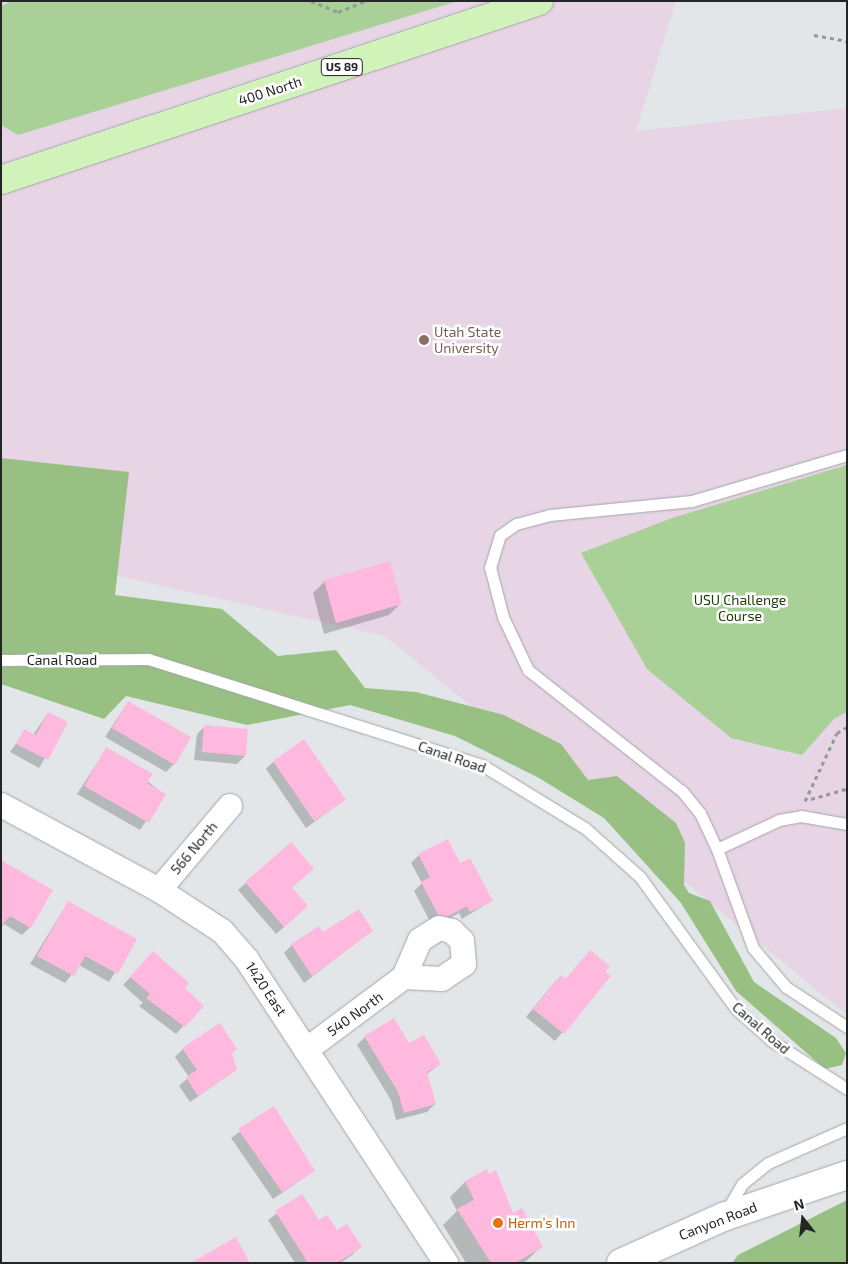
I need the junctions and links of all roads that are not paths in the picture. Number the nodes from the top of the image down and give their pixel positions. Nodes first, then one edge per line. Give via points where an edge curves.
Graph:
1 (539, 1) edge
2 (1, 180) edge
3 (847, 455) edge
4 (1, 660) edge
5 (1, 805) edge
6 (230, 806) dead end
7 (847, 824) edge
8 (717, 849) junction
9 (158, 890) junction
10 (404, 977) dead end
11 (847, 1026) edge
12 (306, 1050) junction
13 (847, 1089) edge
14 (847, 1128) edge
15 (847, 1175) edge
16 (723, 1217) junction
17 (446, 1263) edge
18 (621, 1263) edge

1 - 2 main road, 400 North / US 89
3 - 8 lane via 683,503 550,515 516,524 500,535 493,550 490,567 503,617 528,670 682,791 700,813
4 - 13 lane, Canal Road via 148,659 482,764 584,828 640,877 736,1009 772,1041
5 - 9 street, 1420 East
6 - 9 street, 566 North
7 - 8 lane via 801,816 757,828
8 - 11 lane via 739,919 771,973
9 - 12 street, 1420 East via 222,932 247,960
10 - 12 street, 540 North
12 - 17 street, 1420 East
14 - 16 lane via 768,1163 742,1184
15 - 16 street, Canyon Road
16 - 18 street, Canyon Road

